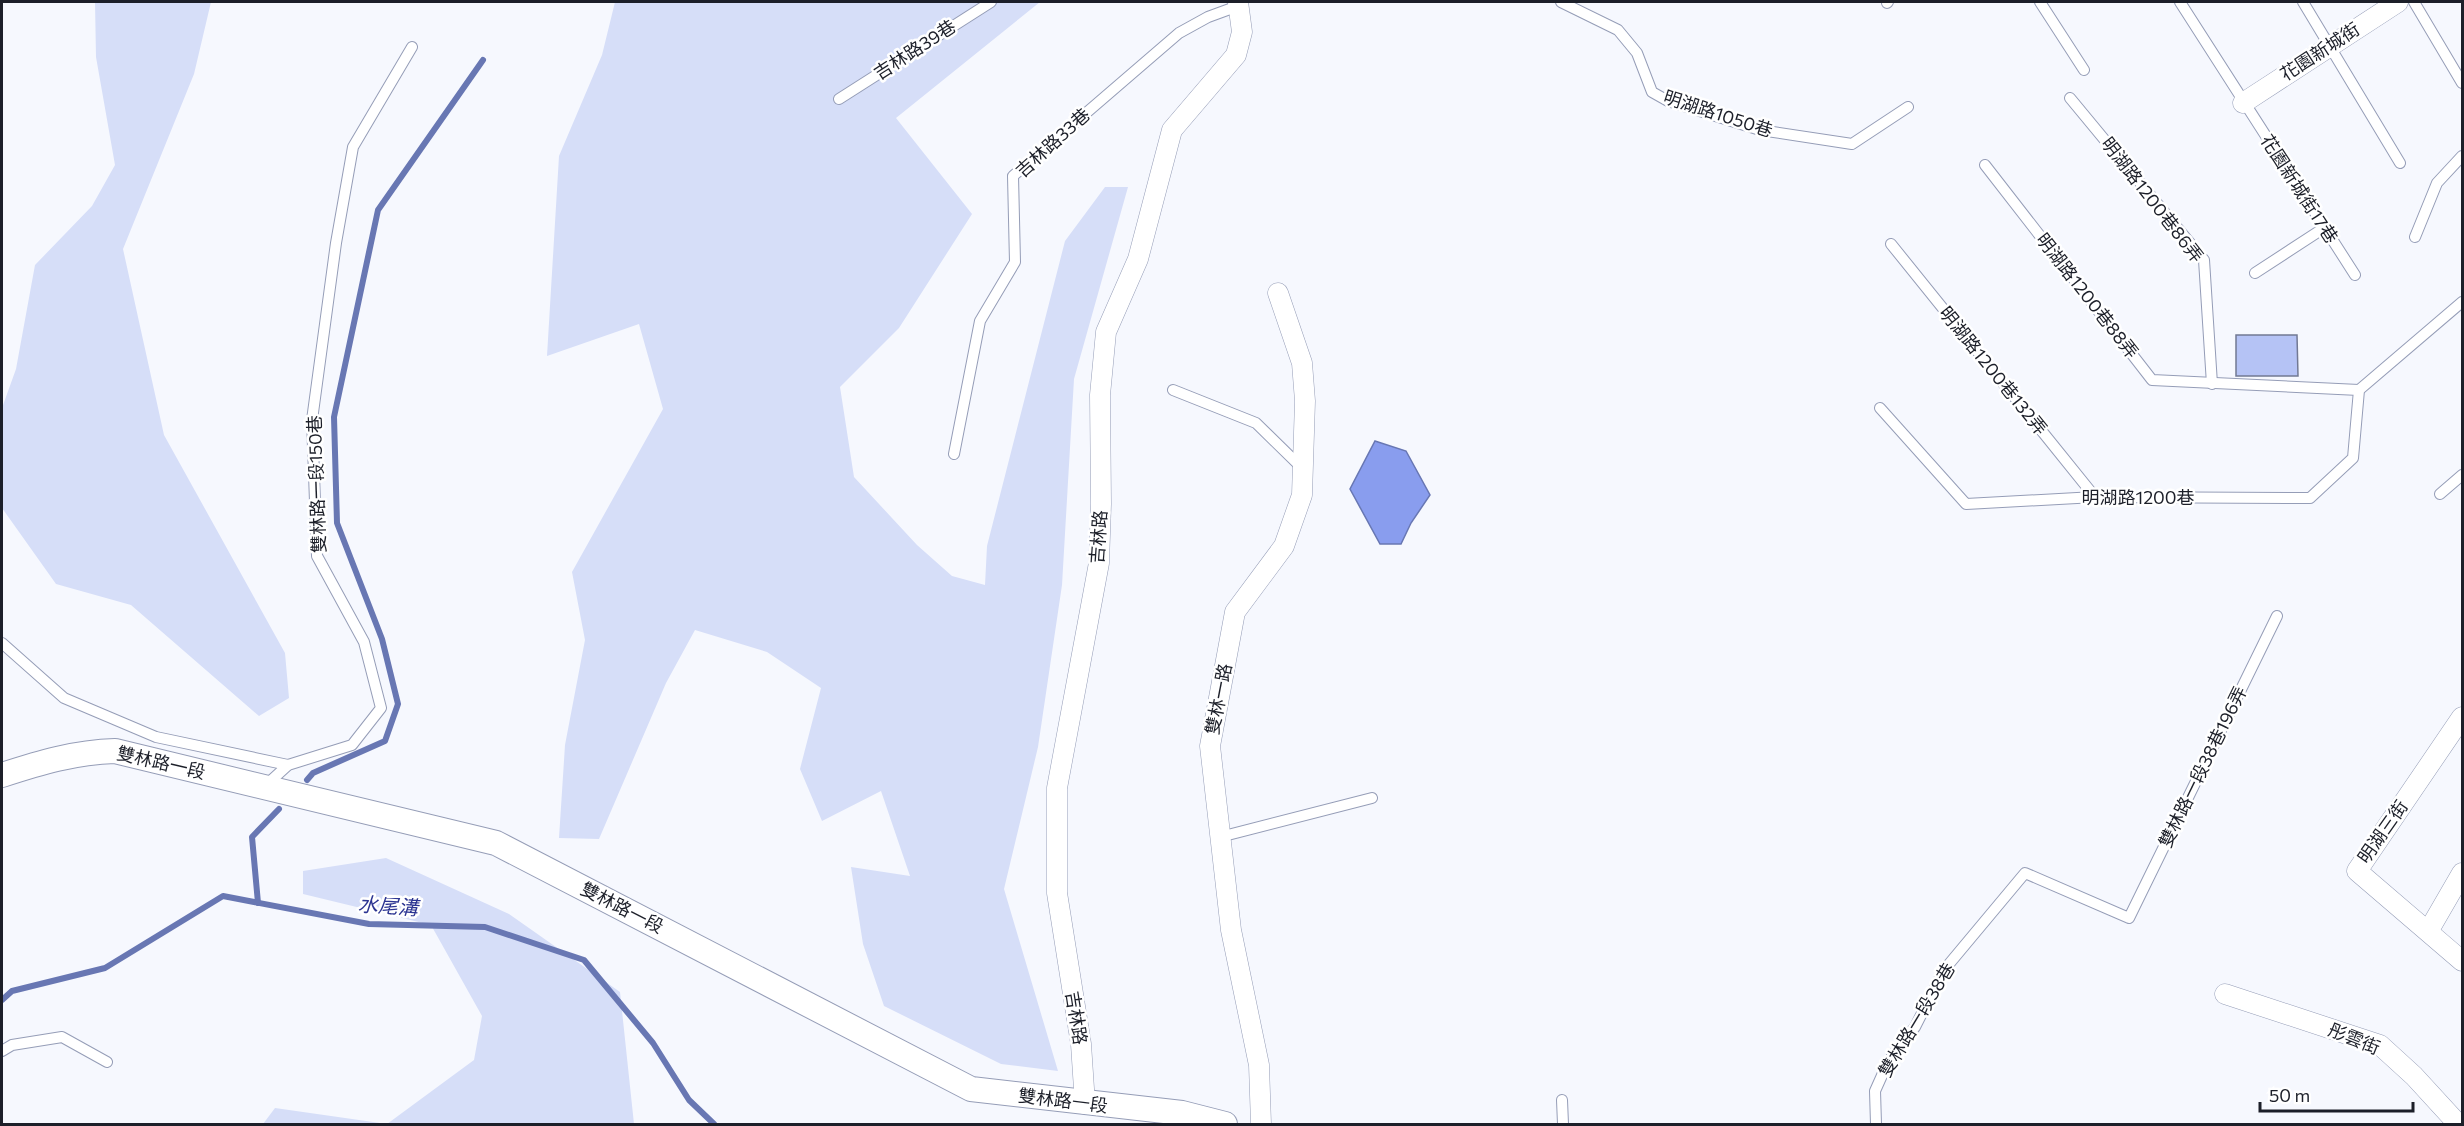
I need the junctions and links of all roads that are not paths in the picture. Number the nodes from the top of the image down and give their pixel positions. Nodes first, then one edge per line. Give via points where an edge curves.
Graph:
1 (991, 2) edge
2 (1561, 2) edge
3 (2040, 2) edge
4 (2180, 2) edge
5 (2303, 2) edge
6 (2398, 2) edge
7 (2414, 2) edge
8 (1238, 4) edge
9 (2330, 46) junction
10 (412, 47) dead end
11 (2084, 70) dead end
12 (2463, 83) edge
13 (2070, 98) dead end
14 (839, 99) dead end
15 (2243, 103) junction
16 (1908, 107) dead end
17 (2463, 156) edge
18 (2400, 163) dead end
19 (1985, 165) dead end
20 (2324, 228) junction
21 (2415, 237) dead end
22 (1890, 244) dead end
23 (2255, 273) dead end
24 (2355, 275) dead end
25 (1278, 293) dead end
26 (2463, 302) edge
27 (2212, 384) junction
28 (1173, 390) dead end
29 (2359, 390) junction
30 (1880, 408) dead end
31 (954, 454) dead end
32 (1303, 469) junction
33 (2463, 475) edge
34 (2440, 494) dead end
35 (2095, 497) junction
36 (2277, 616) dead end
37 (2, 643) edge
38 (2463, 717) edge
39 (288, 765) junction
40 (2, 775) edge
41 (264, 787) junction
42 (1372, 798) dead end
43 (1220, 837) junction
44 (2461, 879) edge
45 (2128, 918) joint
46 (2429, 930) junction
47 (2463, 961) edge
48 (2225, 994) dead end
49 (2, 1051) edge
50 (106, 1062) dead end
51 (1562, 1100) dead end
52 (1085, 1104) junction
53 (1226, 1125) edge
54 (1261, 1125) edge
55 (1563, 1125) edge
56 (1876, 1125) edge
57 (2458, 1125) edge

1 - 14 lane, 吉林路39巷
2 - 16 lane, 明湖路1050巷 via 1618,30 1637,53 1652,92 1668,101 1760,130 1852,144
3 - 11 lane
4 - 15 lane, 花園新城街17巷
5 - 9 lane
6 - 9 street, 花園新城街
7 - 12 lane
8 - 31 lane, 吉林路33巷 via 1179,33 1013,176 1015,262 980,321
8 - 52 street, 吉林路 via 1242,32 1236,55 1172,130 1137,259 1106,332 1100,395 1099,563 1058,788 1058,893 1081,1044
9 - 15 street, 花園新城街
9 - 18 lane
10 - 39 lane, 雙林路一段150巷 via 354,147 336,243 312,420 317,556 364,642 381,708 352,745
13 - 27 lane, 明湖路1200巷86弄 via 2204,260
15 - 20 lane, 花園新城街17巷
17 - 21 lane via 2437,183
19 - 27 lane, 明湖路1200巷88弄 via 2152,380
20 - 23 lane
20 - 24 lane, 花園新城街17巷
22 - 35 lane, 明湖路1200巷132弄
25 - 32 street, 雙林一路 via 1302,363
26 - 29 lane
27 - 29 lane
28 - 32 lane via 1256,423
29 - 35 lane, 明湖路1200巷 via 2353,459 2310,498
30 - 35 lane, 明湖路1200巷 via 1966,504
32 - 43 street, 雙林一路 via 1302,495 1284,546 1235,612 1210,746
33 - 34 lane
36 - 45 lane, 雙林路一段38巷196弄
37 - 39 lane via 64,698 156,737
38 - 46 street, 明湖三街 via 2357,871
39 - 41 lane, 雙林路一段150巷
40 - 41 street, 雙林路一段 via 50,759 115,751
41 - 52 street, 雙林路一段 via 496,843 971,1089
42 - 43 lane
43 - 54 street, 雙林一路 via 1231,930 1259,1065
44 - 46 street
45 - 56 lane, 雙林路一段38巷 via 2025,873 1944,970 1915,1027 1888,1062 1875,1091
46 - 47 street, 明湖三街
48 - 57 street, 彤雲街 via 2380,1045
49 - 50 lane via 12,1045 62,1037
51 - 55 lane
52 - 53 street, 雙林路一段 via 1182,1113

